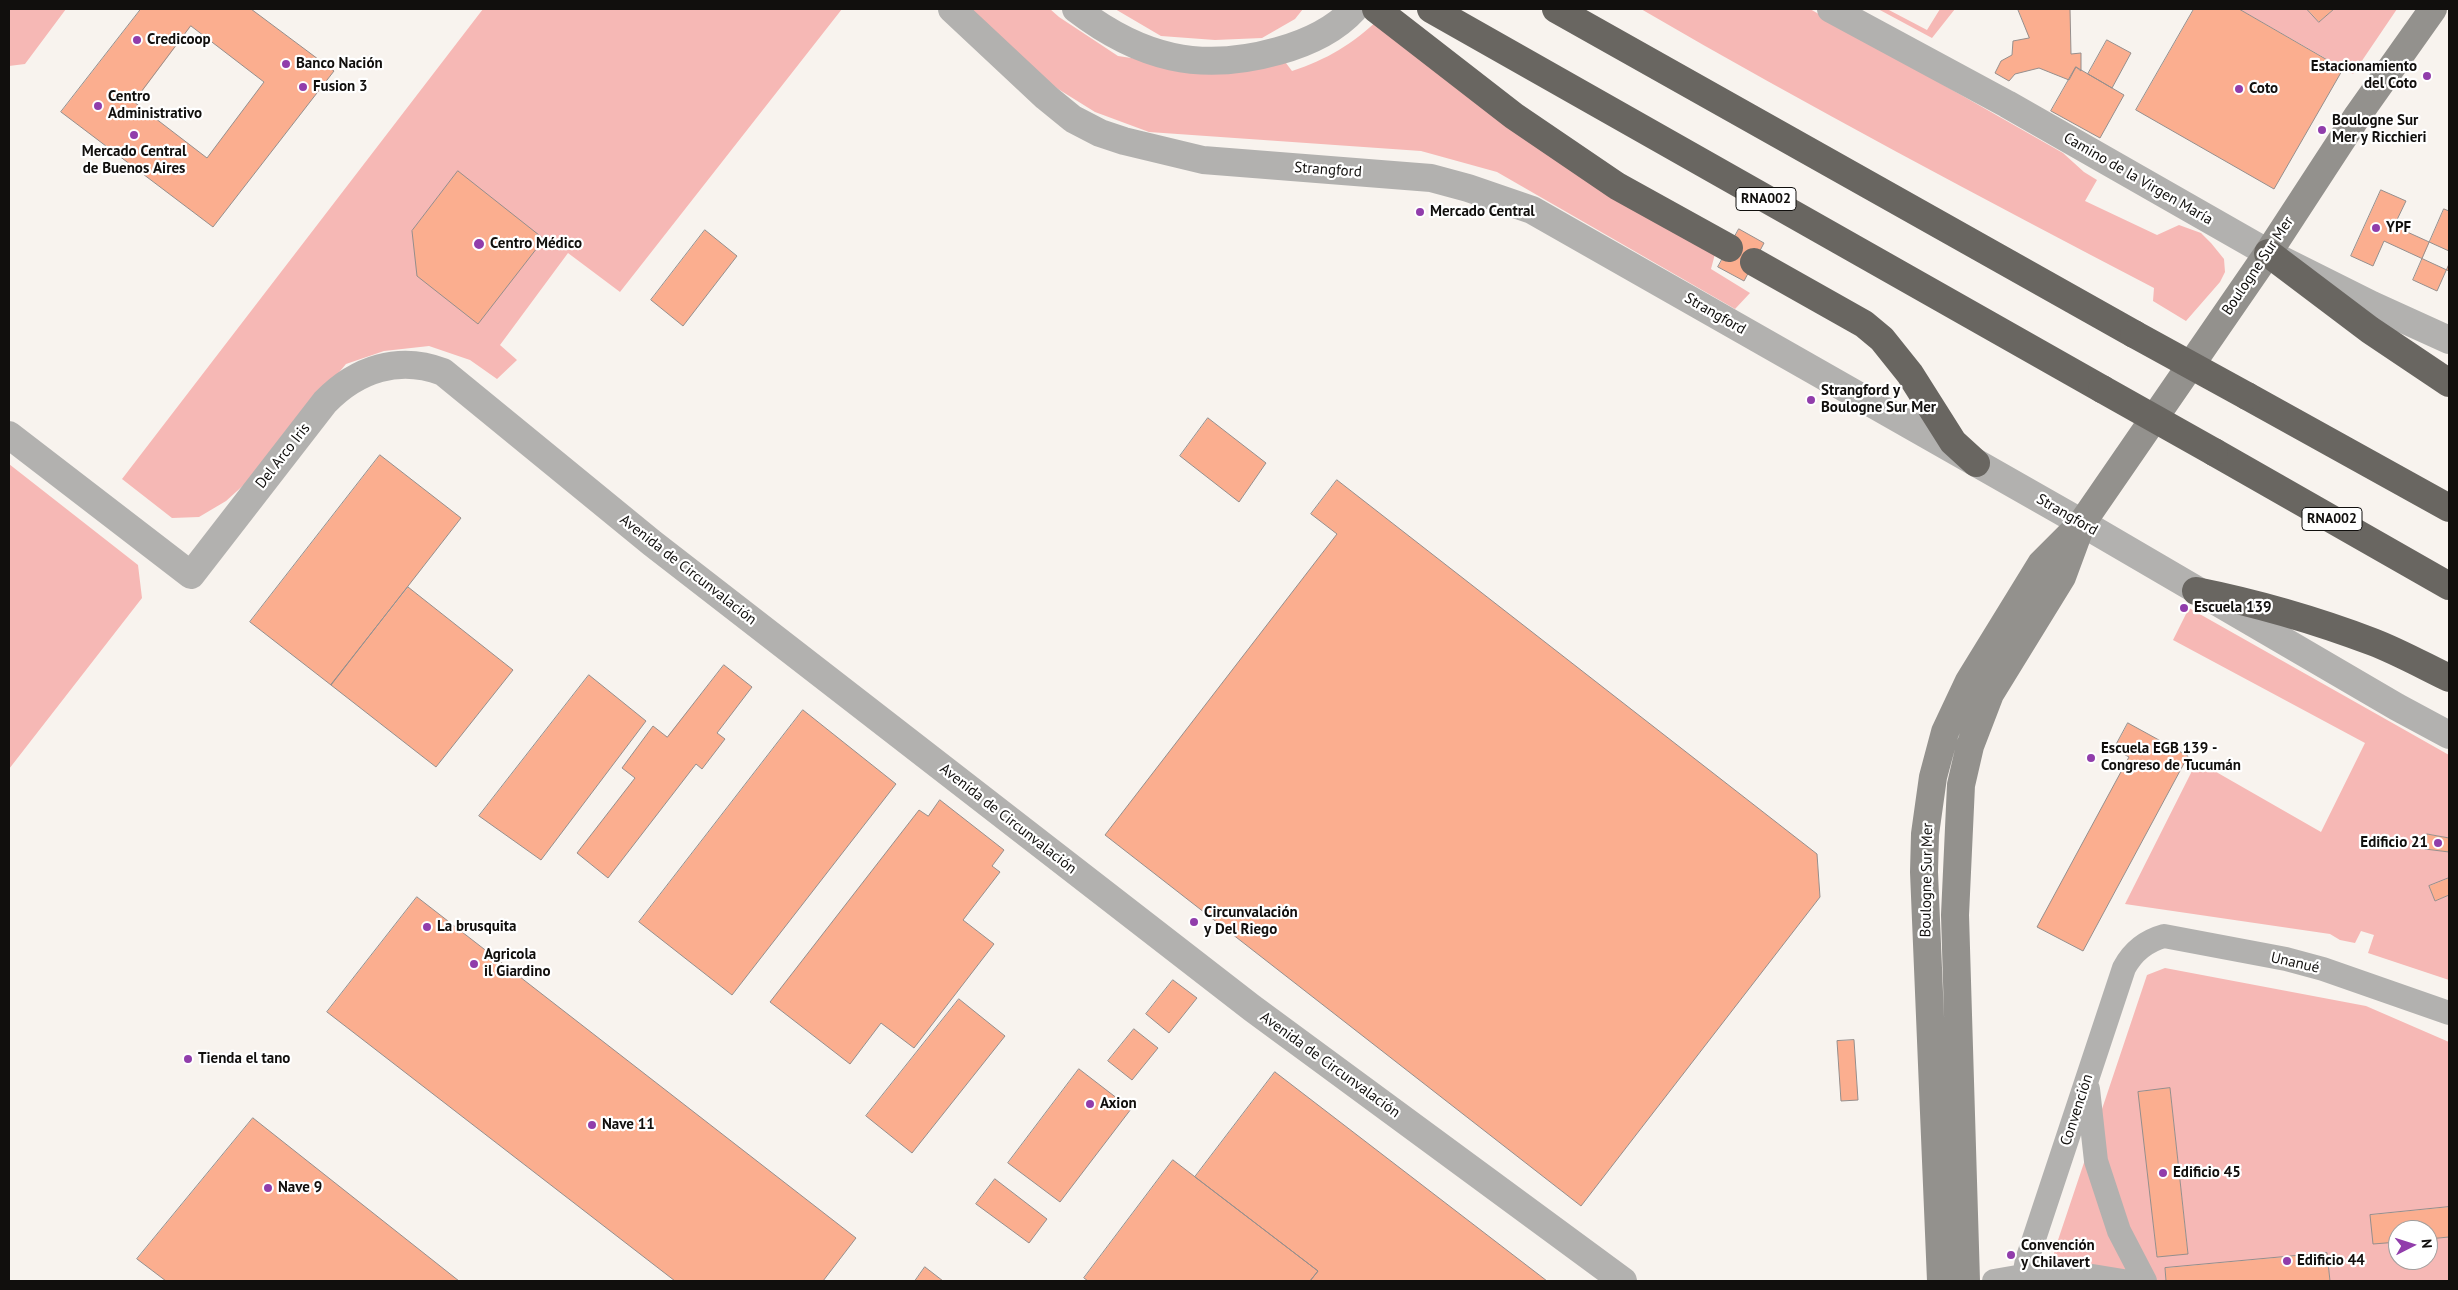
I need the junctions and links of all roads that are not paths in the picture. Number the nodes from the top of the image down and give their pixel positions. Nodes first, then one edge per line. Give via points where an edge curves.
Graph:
1 (952, 9) edge
2 (1076, 9) edge
3 (1354, 9) edge
4 (1376, 9) edge
5 (1431, 9) edge
6 (1556, 9) edge
7 (1830, 9) edge
8 (2433, 9) edge
9 (1729, 248) dead end
10 (2268, 253) junction
11 (1754, 262) dead end
12 (2449, 340) edge
13 (395, 364) joint
14 (2449, 383) edge
15 (9, 435) edge
16 (1976, 463) junction
17 (2449, 508) edge
18 (2082, 523) junction
19 (2449, 586) edge
20 (2196, 591) junction
21 (2449, 678) edge
22 (2449, 735) edge
23 (2139, 949) joint
24 (2449, 1013) edge
25 (2088, 1076) junction
26 (2023, 1278) edge
27 (1962, 1280) edge
28 (1623, 1281) edge
29 (1994, 1281) edge
30 (2123, 1281) edge
31 (2145, 1281) edge

1 - 16 street, Strangford via 1046,97 1074,119 1100,133 1155,150 1204,160 1431,178 1532,210
2 - 3 street via 1126,42 1160,54 1202,62 1250,59 1287,48 1318,36
4 - 9 highway via 1514,116 1617,186
5 - 19 highway, RNA002, bridge
6 - 17 highway, bridge
7 - 10 street, Camino de la Virgen María via 2016,109
8 - 10 main road, Boulogne Sur Mer via 2358,115
10 - 12 street, Camino de la Virgen María
10 - 14 highway via 2370,330
10 - 18 main road, Boulogne Sur Mer
11 - 16 highway via 1864,324 1882,339 1910,374 1953,442
13 - 15 street, Del Arco Iris via 366,373 340,387 325,402 191,575
13 - 28 street, Avenida de Circunvalación via 425,365 443,372 652,543 1237,997
16 - 18 street, Strangford
18 - 20 street, Strangford
18 - 27 main road, Boulogne Sur Mer via 2062,577 1990,694 1970,746 1961,784 1955,915
20 - 21 highway via 2250,602 2374,642
20 - 22 street, Strangford
23 - 24 street, Unanué via 2152,939 2164,936 2286,960 2323,969
23 - 25 street, Convención via 2124,968
25 - 26 street, Convención
25 - 31 street via 2096,1161 2120,1231
26 - 29 street
26 - 30 street via 2068,1272

